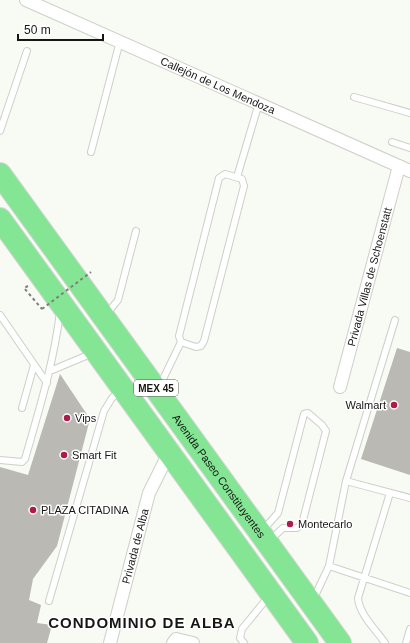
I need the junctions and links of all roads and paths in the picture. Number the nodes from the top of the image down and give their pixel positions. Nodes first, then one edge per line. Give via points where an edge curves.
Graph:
1 (26, 0) edge
2 (120, 41) junction
3 (27, 51) dead end
4 (354, 97) dead end
5 (259, 103) junction
6 (410, 113) edge
7 (0, 131) edge
8 (392, 142) dead end
9 (410, 148) edge
10 (91, 152) dead end
11 (405, 168) edge
12 (0, 174) edge
13 (237, 177) junction
14 (136, 231) dead end
15 (7, 232) edge
16 (91, 272) dead end
17 (29, 285) dead end
18 (51, 306) junction
19 (0, 315) edge
20 (104, 318) junction
21 (395, 320) dead end
22 (181, 342) junction
23 (96, 351) junction
24 (34, 365) junction
25 (50, 371) junction
26 (47, 383) junction
27 (340, 387) dead end
28 (123, 388) junction
29 (160, 393) junction
30 (22, 408) dead end
31 (169, 453) junction
32 (0, 460) edge
33 (346, 481) junction
34 (390, 493) junction
35 (410, 498) edge
36 (264, 538) junction
37 (329, 566) junction
38 (364, 579) junction
39 (271, 593) junction
40 (410, 593) edge
41 (49, 602) dead end
42 (311, 603) junction
43 (410, 629) edge
44 (306, 642) edge
45 (110, 643) edge
46 (173, 643) edge
47 (193, 643) edge
48 (244, 643) edge
49 (340, 643) edge
50 (385, 643) edge
51 (406, 643) edge

1 - 2 street, Callejón de Los Mendoza
2 - 5 street, Callejón de Los Mendoza
2 - 10 lane
3 - 7 lane
4 - 6 lane
5 - 11 street, Callejón de Los Mendoza
5 - 13 lane
8 - 9 lane
11 - 27 street, Privada Villas de Schoenstatt
12 - 20 highway, Avenida Paseo Constituyentes / MEX 45
13 - 22 lane via 225,174 218,178 179,336
13 - 22 lane via 244,182 244,186 204,341 201,346 196,347
14 - 20 lane via 118,300
15 - 18 highway, MEX 45
16 - 18 path, bridge
17 - 18 path via 24,288
18 - 23 highway, MEX 45
18 - 25 lane via 58,337
19 - 24 lane
20 - 29 highway, Avenida Paseo Constituyentes / MEX 45
21 - 33 lane
22 - 29 lane via 164,376
23 - 25 lane
23 - 28 highway, MEX 45
24 - 26 lane
24 - 30 lane
25 - 26 lane
26 - 32 lane via 25,459 17,463
28 - 31 highway, MEX 45
28 - 41 lane via 112,398 104,411
29 - 36 highway, Avenida Paseo Constituyentes / MEX 45
31 - 39 highway, MEX 45
31 - 45 street, Privada de Alba via 149,493
33 - 34 lane
33 - 37 lane
34 - 35 lane
34 - 38 lane
36 - 36 lane via 286,528 297,528 302,524 326,431 308,412 304,414 278,513
36 - 42 highway, Avenida Paseo Constituyentes / MEX 45
37 - 38 lane
37 - 42 lane
38 - 40 lane
38 - 50 lane via 358,604
39 - 44 highway, MEX 45
39 - 48 lane via 242,629 240,638
42 - 49 highway, Avenida Paseo Constituyentes / MEX 45
43 - 51 lane
46 - 47 street via 176,639

